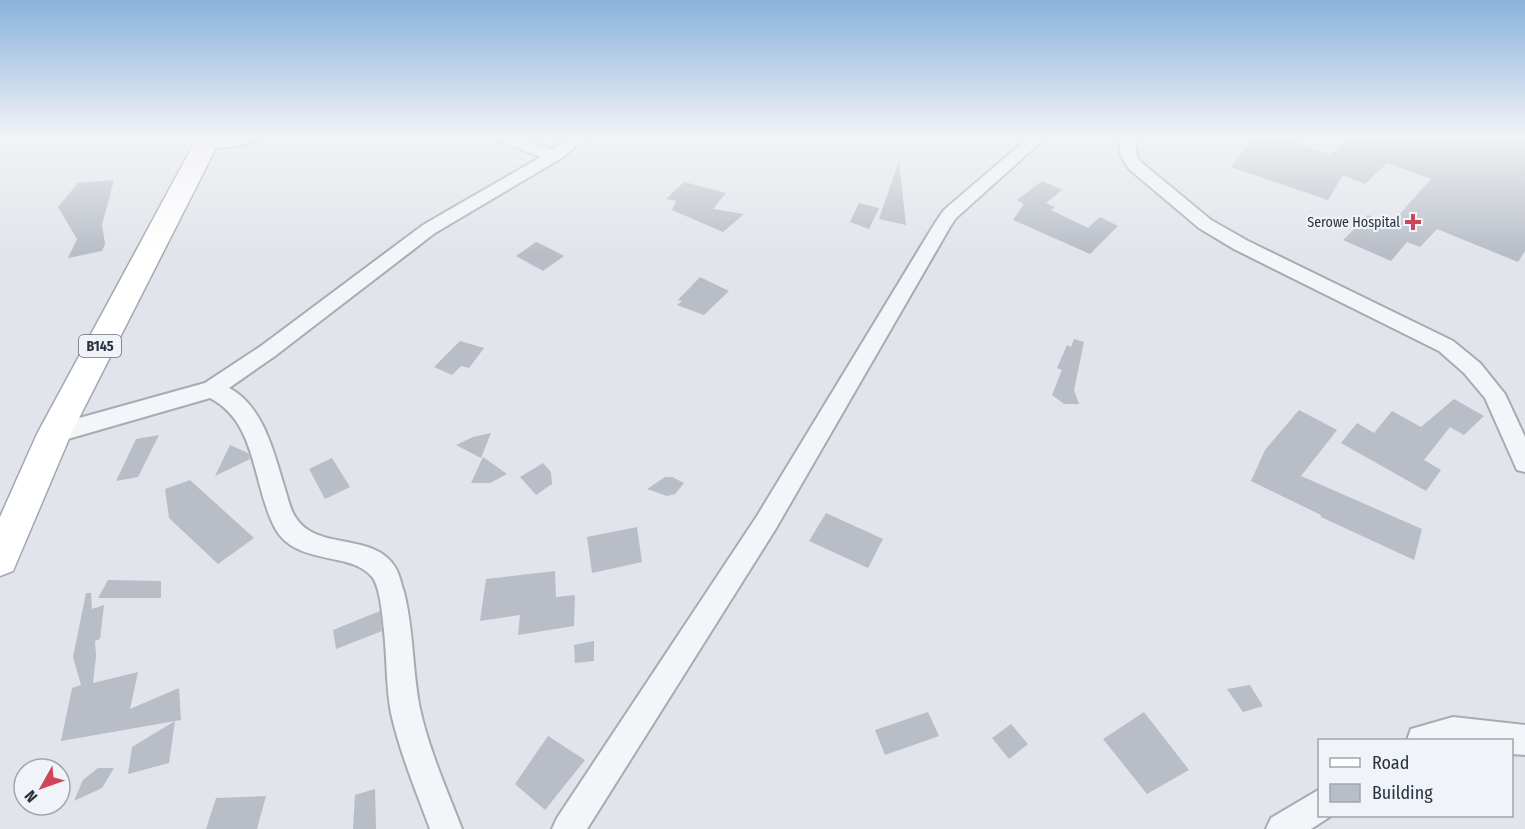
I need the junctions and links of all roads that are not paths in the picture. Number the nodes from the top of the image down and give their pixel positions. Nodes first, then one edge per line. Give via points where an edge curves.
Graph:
1 (189, 177) edge
2 (519, 177) edge
3 (993, 177) edge
4 (1149, 177) edge
5 (212, 389) junction
6 (54, 434) junction
7 (1525, 463) edge
8 (0, 558) edge
9 (1429, 739) edge
10 (1525, 740) edge
11 (1318, 807) edge
12 (446, 829) edge
13 (568, 829) edge
14 (1282, 829) edge

1 - 6 main road, B145
2 - 5 street via 429,229
3 - 13 street via 950,214 941,227 766,523
4 - 7 street via 1205,224 1262,257 1446,346 1494,394
5 - 6 street
5 - 12 street via 232,398 251,428 286,525 301,539 371,561 384,573 399,629 406,711
6 - 8 main road, B145
9 - 10 street via 1453,732
11 - 14 street

